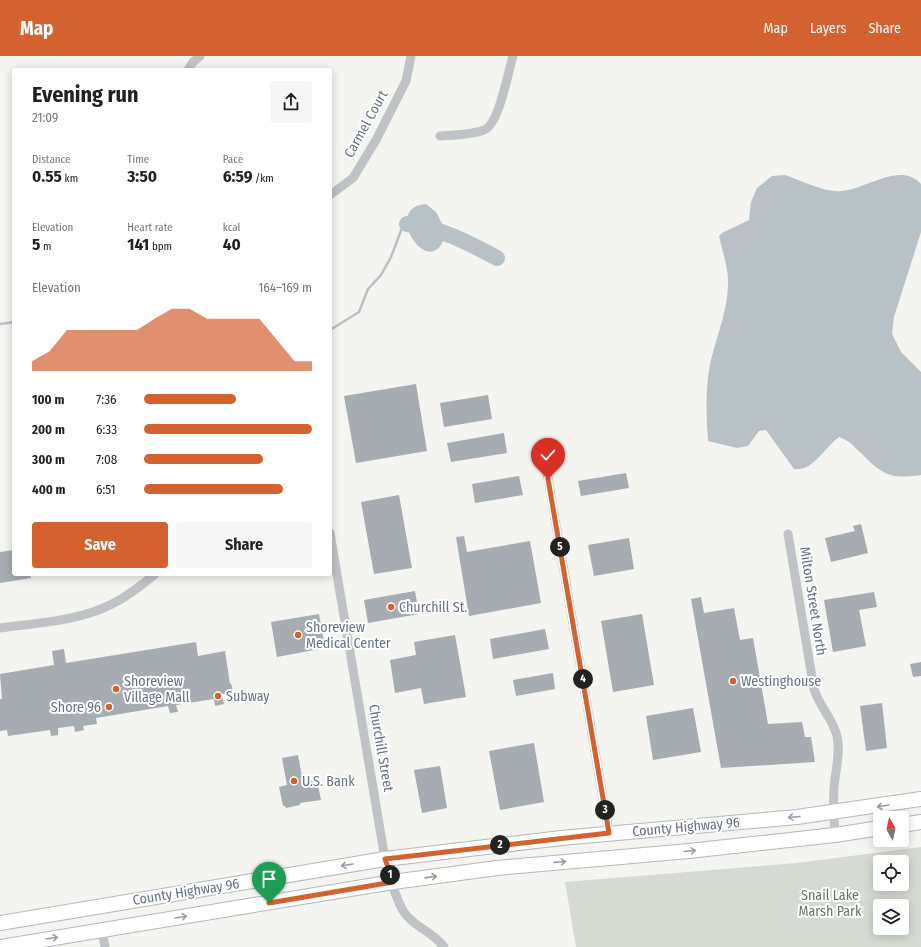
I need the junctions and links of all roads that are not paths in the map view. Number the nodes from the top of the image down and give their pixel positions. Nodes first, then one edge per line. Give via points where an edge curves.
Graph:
1 (200, 56) edge
2 (412, 56) edge
3 (513, 56) edge
4 (189, 68) edge
5 (440, 136) dead end
6 (332, 193) edge
7 (543, 449) dead end
8 (788, 534) dead end
9 (332, 545) edge
10 (153, 576) edge
11 (0, 628) edge
12 (921, 800) edge
13 (833, 813) junction
14 (921, 822) edge
15 (909, 824) edge
16 (873, 829) edge
17 (609, 833) junction
18 (835, 835) junction
19 (385, 859) junction
20 (393, 882) junction
21 (0, 923) edge
22 (102, 930) junction
23 (0, 947) edge
24 (105, 947) edge
25 (444, 947) edge

1 - 4 street
2 - 6 street, Carmel Court via 406,81 376,140 352,178
3 - 5 street via 492,124 485,130
7 - 17 street
8 - 13 street, Milton Street North via 814,689 837,736 838,762
9 - 19 street, Churchill Street
10 - 11 street via 128,596 92,612
12 -> 13 main road, County Highway 96
13 -> 17 main road, County Highway 96
13 - 18 street, Milton Street North
14 - 15 main road
16 - 18 main road, County Highway 96
17 - 19 main road, County Highway 96
20 -> 18 main road, County Highway 96 via 498,868
19 - 20 street, Churchill Street
19 -> 21 main road, County Highway 96
22 -> 20 main road, County Highway 96
20 - 25 street, Churchill Street via 406,916 438,938
23 -> 22 main road, County Highway 96
22 - 24 street

